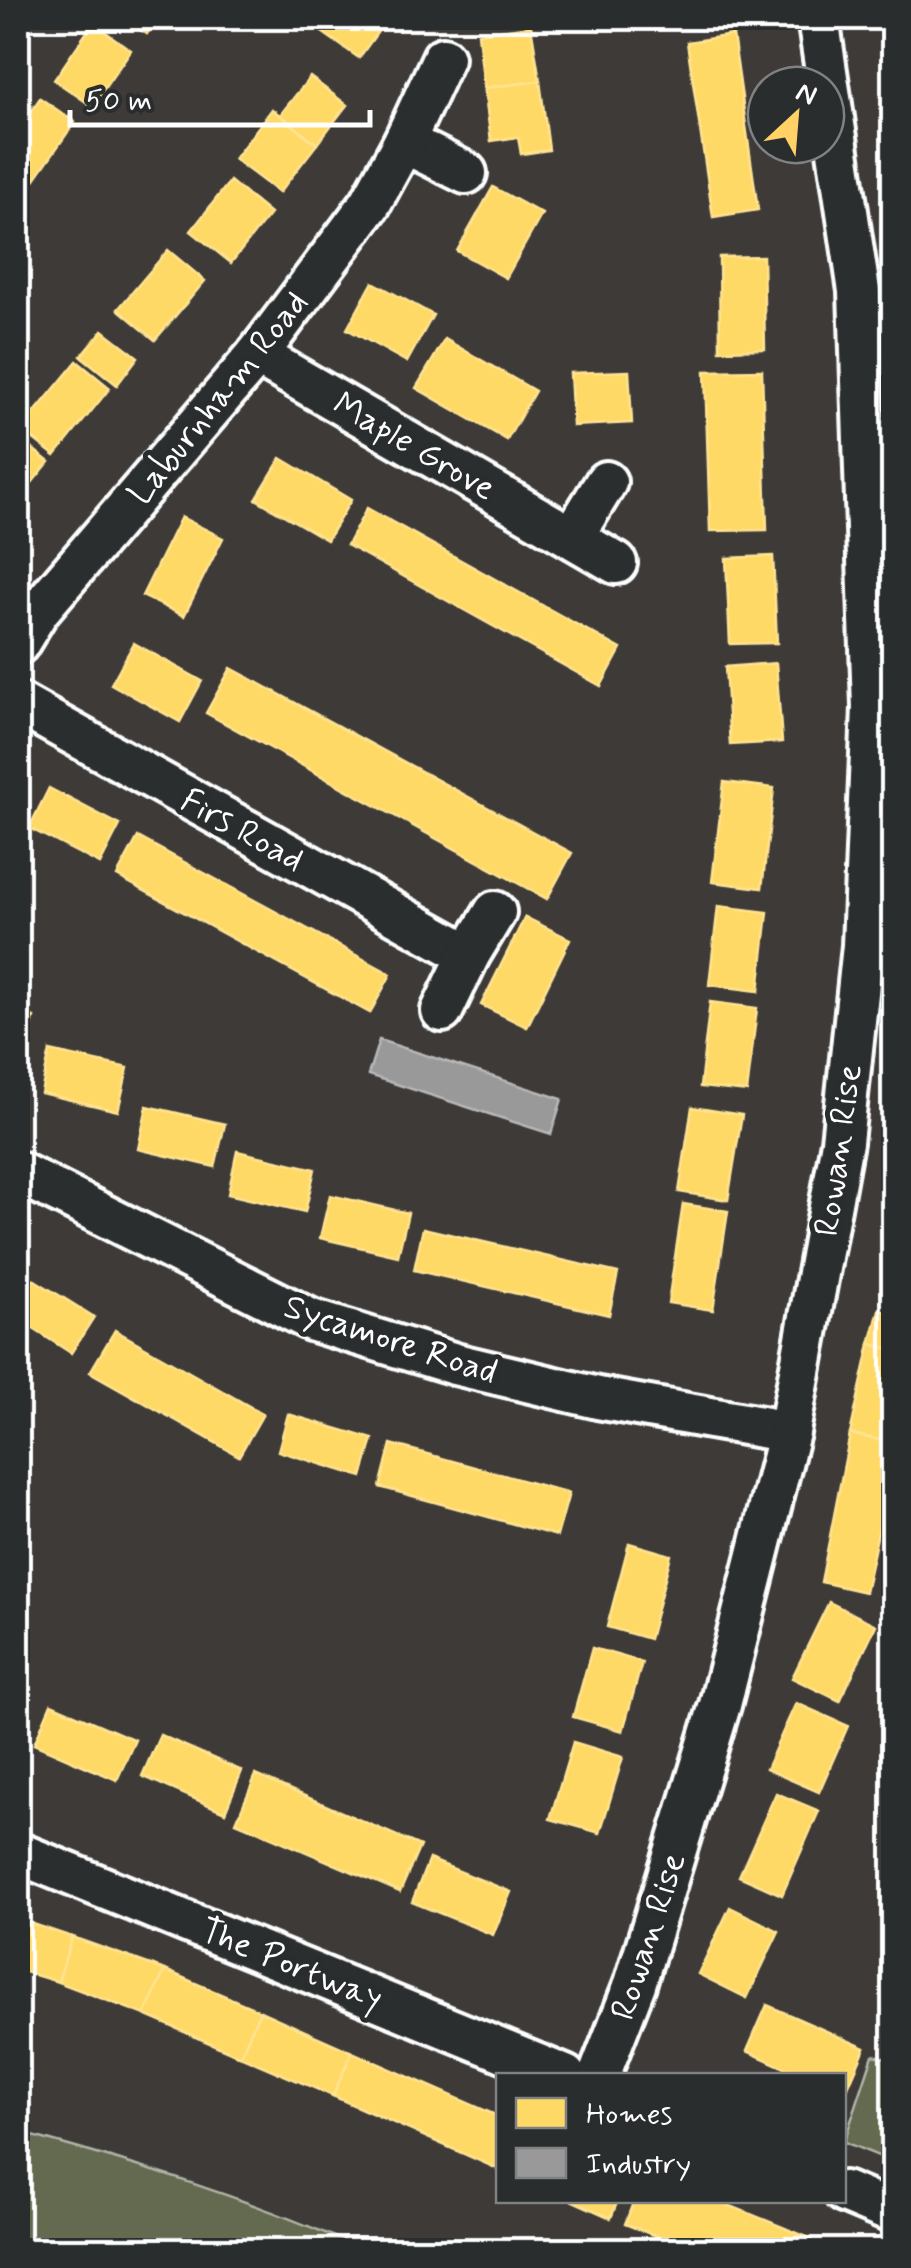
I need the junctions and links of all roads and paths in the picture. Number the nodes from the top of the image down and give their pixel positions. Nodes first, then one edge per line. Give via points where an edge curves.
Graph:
1 (818, 18) edge
2 (444, 58) dead end
3 (404, 142) junction
4 (466, 172) dead end
5 (256, 355) junction
6 (878, 430) edge
7 (606, 482) dead end
8 (573, 536) junction
9 (616, 564) dead end
10 (18, 644) edge
11 (18, 703) edge
12 (495, 912) dead end
13 (469, 955) junction
14 (442, 1011) dead end
15 (18, 1172) edge
16 (788, 1432) junction
17 (18, 1853) edge
18 (558, 2073) edge
19 (600, 2073) edge
20 (846, 2193) edge
21 (894, 2212) edge

1 - 6 street, Rowan Rise
2 - 3 street, Laburnham Road
3 - 4 street
3 - 5 street, Laburnham Road via 370,204
5 - 8 street, Maple Grove
5 - 10 street, Laburnham Road via 38,611
6 - 16 street, Rowan Rise via 863,946 842,1142
7 - 8 street
8 - 9 street, Maple Grove
11 - 13 street, Firs Road
12 - 13 street
13 - 14 street
15 - 16 street, Sycamore Road via 311,1320 598,1398
16 - 19 street, Rowan Rise via 714,1724 635,1984
17 - 18 street, The Portway
20 - 21 street

